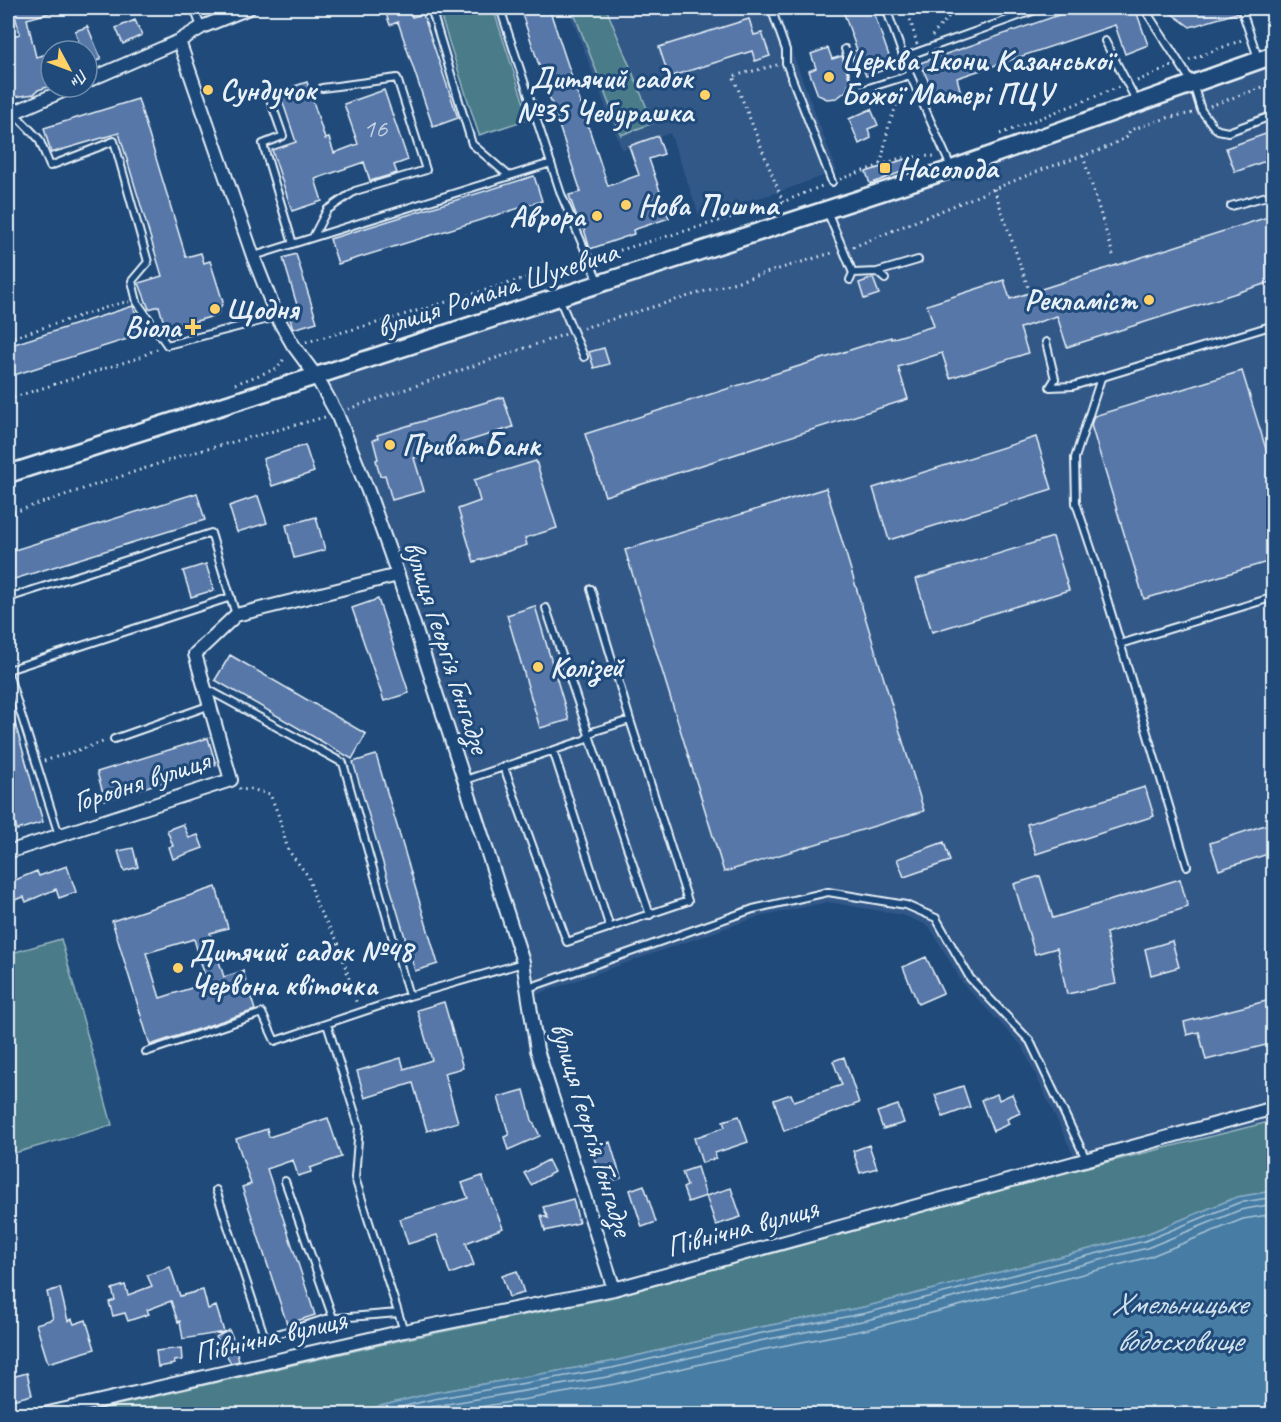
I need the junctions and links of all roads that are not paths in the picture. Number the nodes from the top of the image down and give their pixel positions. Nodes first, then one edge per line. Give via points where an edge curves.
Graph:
1 (195, 8) edge
2 (249, 8) edge
3 (431, 8) edge
4 (500, 8) edge
5 (771, 8) edge
6 (886, 8) edge
7 (1041, 8) edge
8 (1144, 8) edge
9 (1240, 8) edge
10 (1269, 8) edge
11 (1274, 19) edge
12 (202, 27) junction
13 (179, 40) junction
14 (1105, 41) dead end
15 (845, 49) dead end
16 (904, 57) junction
17 (1266, 58) edge
18 (909, 75) junction
19 (99, 76) edge
20 (1192, 84) junction
21 (322, 87) dead end
22 (268, 96) dead end
23 (45, 99) edge
24 (1137, 103) junction
25 (11, 114) edge
26 (1274, 115) edge
27 (949, 162) junction
28 (551, 163) junction
29 (509, 176) junction
30 (832, 182) dead end
31 (1274, 194) edge
32 (1230, 206) dead end
33 (827, 210) junction
34 (313, 237) junction
35 (293, 243) junction
36 (253, 256) junction
37 (918, 260) dead end
38 (877, 272) junction
39 (885, 279) dead end
40 (600, 284) junction
41 (559, 297) junction
42 (277, 317) junction
43 (1273, 326) edge
44 (1046, 342) dead end
45 (584, 357) dead end
46 (316, 376) junction
47 (1101, 378) junction
48 (8, 474) edge
49 (398, 575) junction
50 (591, 589) dead end
51 (231, 597) junction
52 (1274, 597) edge
53 (8, 598) edge
54 (546, 608) dead end
55 (236, 615) junction
56 (1120, 644) junction
57 (8, 672) edge
58 (204, 687) junction
59 (208, 706) junction
60 (630, 720) junction
61 (589, 736) junction
62 (114, 739) road end
63 (553, 750) junction
64 (504, 767) junction
65 (464, 781) junction
66 (59, 835) junction
67 (8, 852) edge
68 (1187, 866) dead end
69 (650, 915) junction
70 (610, 928) junction
71 (523, 963) junction
72 (527, 988) junction
73 (409, 996) junction
74 (327, 1024) junction
75 (146, 1052) dead end
76 (1274, 1108) edge
77 (1086, 1159) junction
78 (285, 1181) dead end
79 (216, 1190) dead end
80 (614, 1289) junction
81 (398, 1313) junction
82 (333, 1318) junction
83 (404, 1331) junction
84 (44, 1414) edge

1 - 12 lane
2 - 12 street
3 - 29 lane via 472,144
4 - 28 lane
5 - 30 lane via 786,50 786,63
6 - 16 lane
7 - 16 lane
8 - 20 lane
9 - 17 lane via 1250,37
10 - 11 lane
12 - 13 street
13 - 19 street
13 - 36 street, вулиця Георгія Гонгадзе
14 - 24 lane
15 - 18 lane via 859,91
16 - 18 lane
17 - 20 main road, вулиця Романа Шухевича
18 - 27 lane
20 - 24 main road, вулиця Романа Шухевича
20 - 26 lane via 1201,110 1218,130 1228,132
21 - 34 lane via 397,78 426,170 355,191 327,210
22 - 35 lane via 282,136 263,144
23 - 25 street
24 - 27 main road, вулиця Романа Шухевича
25 - 42 lane via 39,139 50,166 114,141 148,262 132,280 137,302 166,345
27 - 33 main road, вулиця Романа Шухевича
28 - 29 lane
28 - 40 lane
29 - 34 lane
31 - 32 lane
33 - 38 lane via 852,276
33 - 40 main road, вулиця Романа Шухевича
34 - 35 lane
35 - 36 lane
36 - 42 street, вулиця Георгія Гонгадзе
37 - 38 lane
38 - 39 lane
40 - 41 main road, вулиця Романа Шухевича
41 - 45 lane
41 - 46 main road, вулиця Романа Шухевича
42 - 46 street, вулиця Георгія Гонгадзе
43 - 47 lane
44 - 47 lane via 1055,379 1050,387 1073,386
46 - 48 main road, вулиця Романа Шухевича
46 - 49 street, вулиця Георгія Гонгадзе via 337,414
47 - 56 lane via 1075,458 1076,503
49 - 55 street, Городня вулиця
49 - 65 street, вулиця Георгія Гонгадзе
50 - 60 lane
51 - 53 lane via 211,533
51 - 55 lane
51 - 57 lane
52 - 56 lane
54 - 61 lane
55 - 58 street, Городня вулиця via 195,654
56 - 68 lane
57 - 66 lane
58 - 59 street, Городня вулиця
58 - 73 lane via 343,764
59 - 62 lane
59 - 66 street, Городня вулиця via 231,780
60 - 61 lane
60 - 69 lane via 688,901
61 - 63 lane
61 - 69 lane
63 - 64 lane
63 - 70 lane
64 - 65 lane
64 - 70 lane via 567,942
65 - 71 street, вулиця Георгія Гонгадзе
66 - 67 street, Городня вулиця
69 - 70 lane
71 - 72 street, вулиця Георгія Гонгадзе
71 - 73 lane
72 - 77 lane via 753,909 828,892 906,906 936,918 970,978 1030,1041
72 - 80 street, вулиця Георгія Гонгадзе via 537,1050
73 - 74 lane
74 - 75 lane via 274,1041 262,1013
74 - 81 lane via 359,1126 355,1178
76 - 77 street, Північна вулиця
77 - 80 street, Північна вулиця
78 - 82 lane
79 - 82 lane via 265,1338
80 - 83 street, Північна вулиця
81 - 82 lane
81 - 83 lane
83 - 84 street, Північна вулиця

